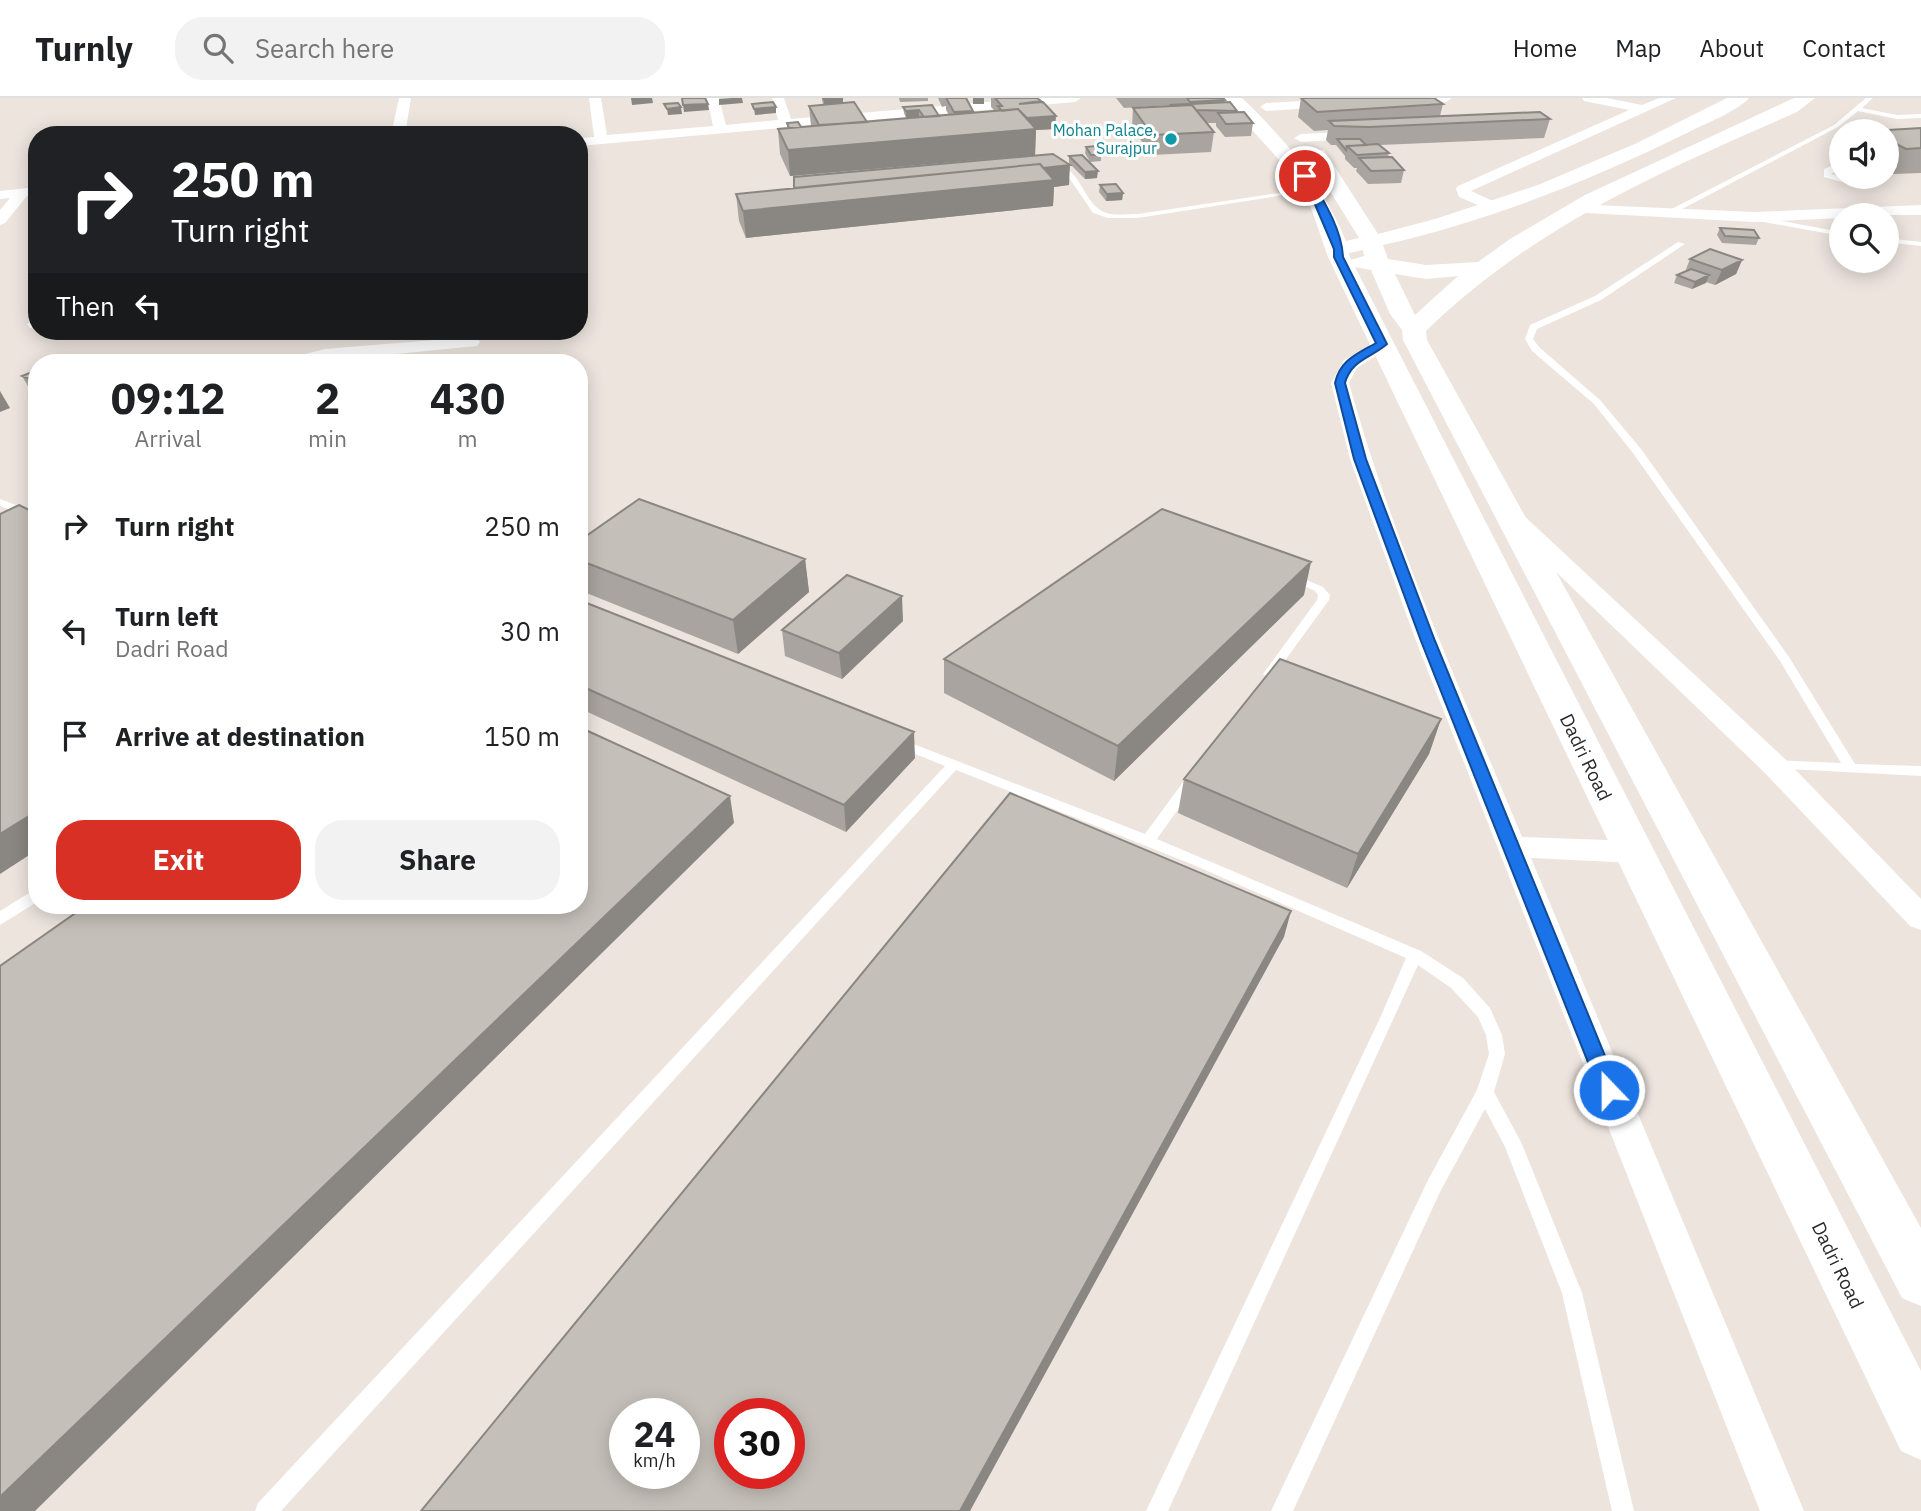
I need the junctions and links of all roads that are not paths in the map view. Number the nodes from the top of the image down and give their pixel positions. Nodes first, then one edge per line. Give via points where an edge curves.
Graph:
1 (405, 98) edge
2 (595, 98) edge
3 (713, 98) edge
4 (778, 98) edge
5 (885, 98) edge
6 (1074, 98) edge
7 (1232, 98) edge
8 (1446, 98) edge
9 (1588, 98) edge
10 (1670, 98) edge
11 (1740, 98) edge
12 (1806, 98) edge
13 (1870, 98) edge
14 (1052, 99) edge
15 (1377, 101) edge
16 (1262, 102) edge
17 (1349, 103) edge
18 (936, 104) edge
19 (1643, 109) junction
20 (1858, 109) junction
21 (888, 115) junction
22 (1921, 116) edge
23 (1897, 117) junction
24 (786, 124) junction
25 (400, 126) edge
26 (1901, 129) edge
27 (721, 130) junction
28 (1382, 134) edge
29 (1301, 138) junction
30 (601, 141) junction
31 (588, 142) edge
32 (1045, 164) edge
33 (1312, 190) junction
34 (28, 192) edge
35 (28, 193) edge
36 (1344, 193) junction
37 (0, 195) edge
38 (1375, 205) dead end
39 (1492, 206) junction
40 (1573, 209) junction
41 (1921, 210) edge
42 (1405, 213) dead end
43 (1664, 215) junction
44 (1754, 218) junction
45 (0, 220) edge
46 (1449, 221) junction
47 (1829, 231) edge
48 (1899, 241) edge
49 (1681, 244) dead end
50 (1921, 244) edge
51 (1350, 249) junction
52 (1380, 267) junction
53 (1483, 268) junction
54 (1404, 338) junction
55 (439, 340) edge
56 (325, 354) edge
57 (0, 502) edge
58 (28, 513) edge
59 (1509, 514) junction
60 (1269, 567) edge
61 (1259, 688) edge
62 (889, 738) edge
63 (954, 764) junction
64 (1203, 765) edge
65 (1774, 765) junction
66 (1851, 768) junction
67 (1921, 771) edge
68 (1147, 842) junction
69 (1511, 847) junction
70 (1604, 851) junction
71 (28, 900) edge
72 (1921, 918) edge
73 (0, 919) edge
74 (1415, 955) junction
75 (1485, 1092) junction
76 (1921, 1280) edge
77 (1921, 1431) edge
78 (266, 1511) edge
79 (1157, 1511) edge
80 (1283, 1511) edge
81 (1623, 1511) edge
82 (1782, 1511) edge

1 - 25 street
2 - 30 street
3 - 27 street
4 - 24 street
5 - 21 street
6 - 14 street
7 - 33 main road, Dadri Road via 1298,166
8 - 15 street
9 - 19 street
10 - 19 street
11 - 39 main road via 1571,179
12 - 40 main road
13 - 20 lane
14 - 18 street
16 - 17 street
16 - 29 main road, Dadri Road
18 - 21 street
19 - 39 street via 1463,189 1464,194
20 - 23 lane
20 - 43 lane via 1836,126
21 - 24 street
22 - 23 lane
23 - 26 lane
24 - 27 street
27 - 30 street
28 - 29 street
29 - 36 main road, Dadri Road
30 - 31 street
32 - 33 lane via 1065,169 1090,205 1108,216 1138,216
33 - 51 main road, Dadri Road
34 - 37 street
35 - 45 street
36 - 38 main road
36 - 51 main road, Dadri Road
39 - 46 main road
40 - 43 street
40 - 53 main road
41 - 44 street
42 - 46 main road
43 - 44 street
44 - 47 lane
46 - 51 main road
48 - 50 lane
49 - 66 lane via 1598,298 1533,327 1529,339 1597,402 1637,451 1785,660
51 - 52 main road
51 - 52 main road, Dadri Road
51 - 54 main road, Dadri Road
52 - 53 main road via 1426,272
52 - 54 main road, Dadri Road via 1402,314
53 - 54 main road
54 - 59 main road, Dadri Road
54 - 69 street via 1350,362 1340,383 1360,459
54 - 70 main road, Dadri Road
55 - 56 street
57 - 58 lane
59 - 65 street
59 - 76 main road, Dadri Road
60 - 61 lane via 1324,594
62 - 63 lane
63 - 68 lane
63 - 78 lane
64 - 68 lane
65 - 66 lane
65 - 72 street
66 - 67 lane
68 - 74 lane via 1296,901
69 - 70 street
69 - 82 street
70 - 77 main road, Dadri Road
71 - 73 lane
74 - 75 lane via 1457,982 1484,1013 1497,1055
74 - 79 lane
75 - 80 lane via 1434,1186
75 - 81 lane via 1513,1144 1572,1293

